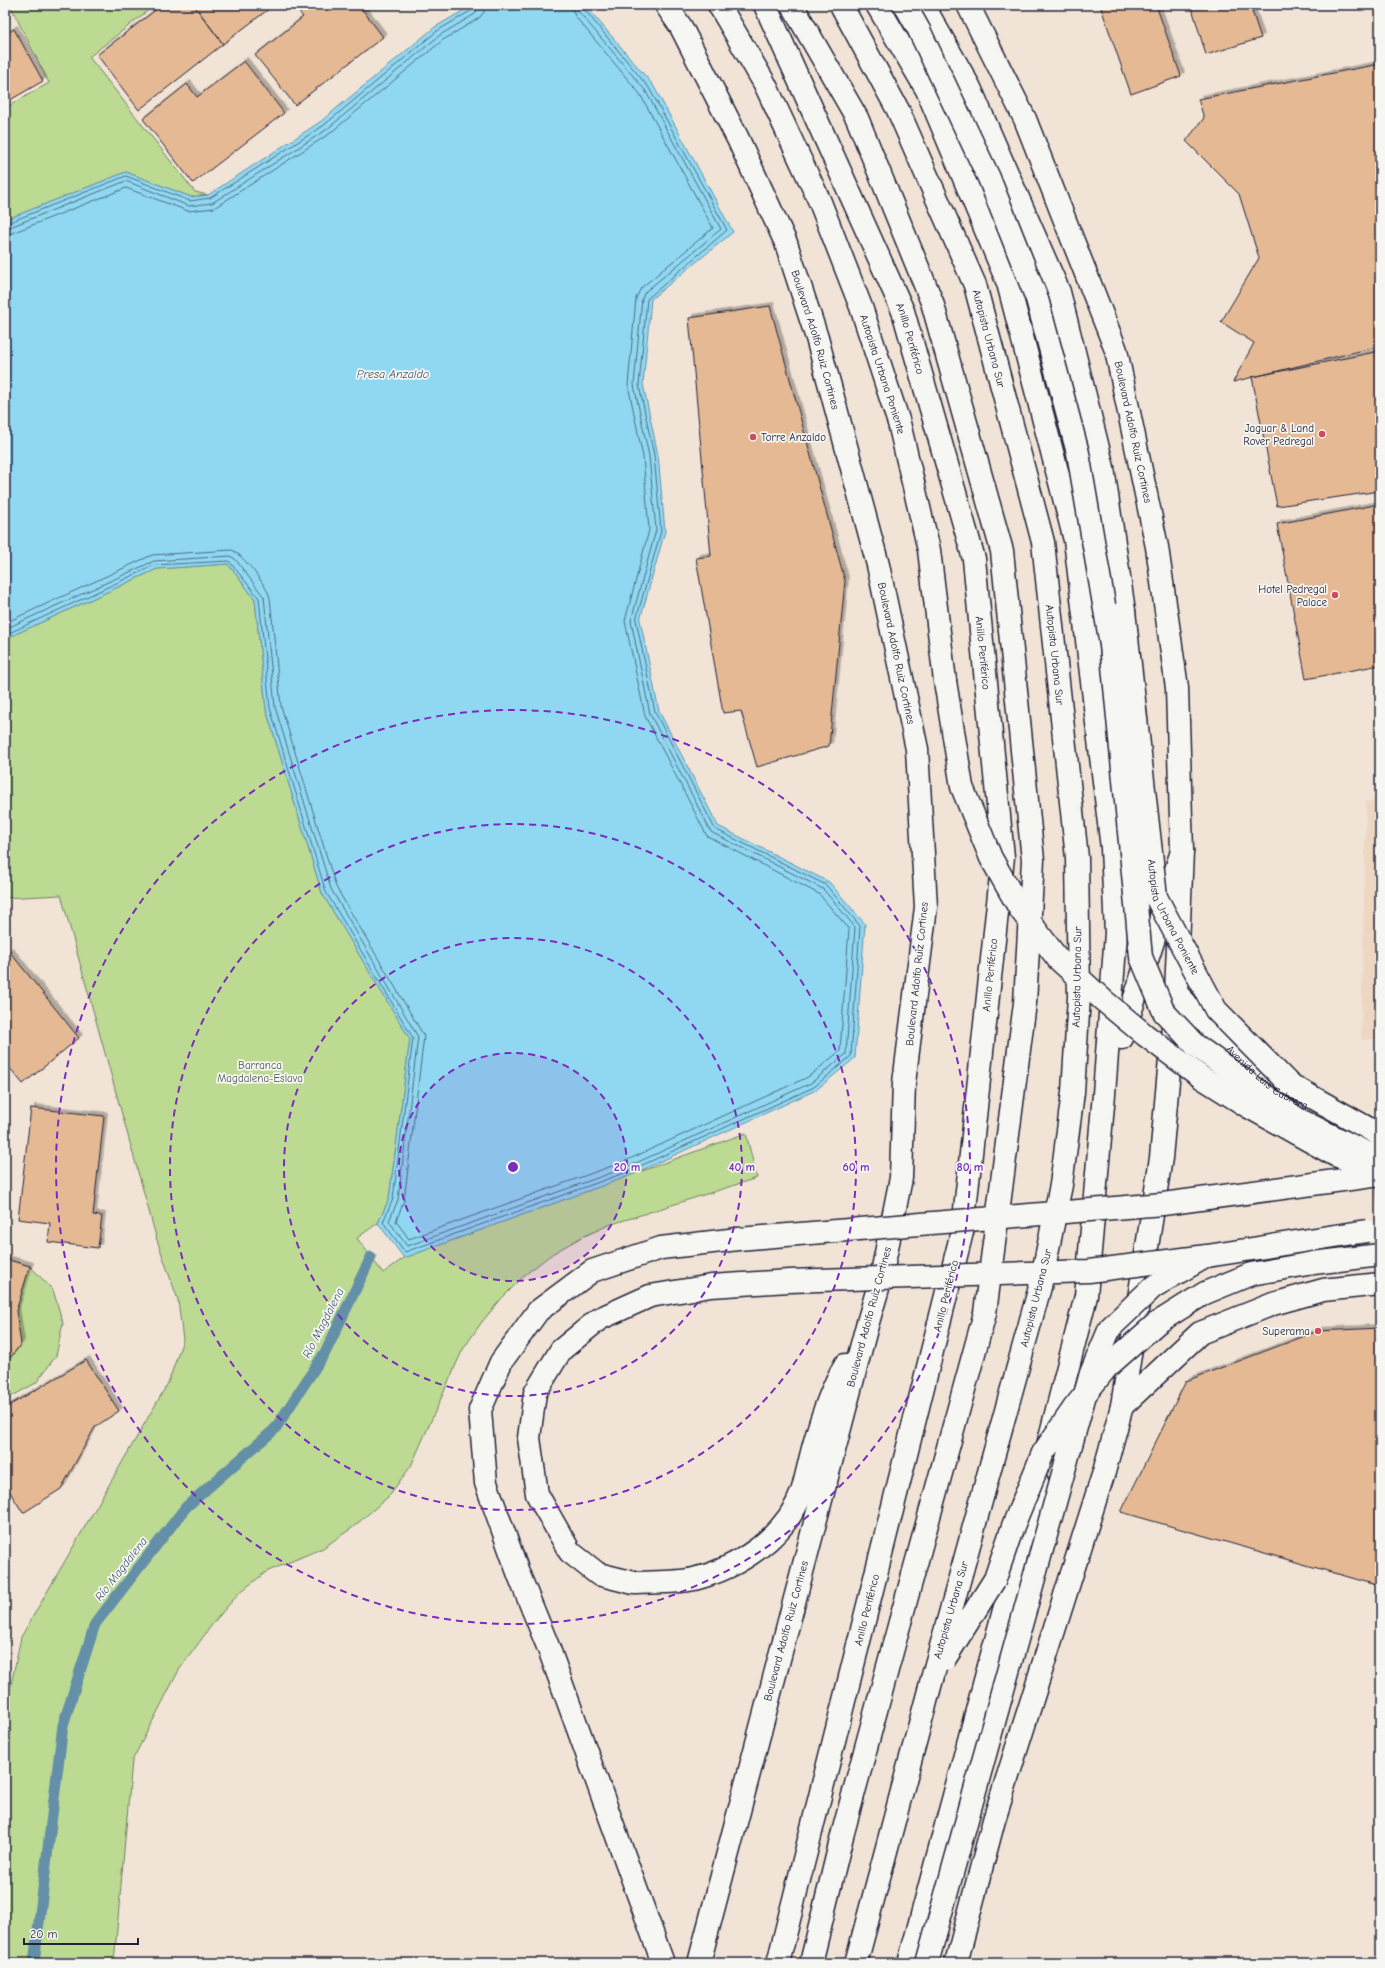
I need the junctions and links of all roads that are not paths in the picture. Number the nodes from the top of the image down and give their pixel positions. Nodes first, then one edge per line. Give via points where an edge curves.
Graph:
1 (666, 5) edge
2 (719, 5) edge
3 (765, 5) edge
4 (792, 5) edge
5 (841, 5) edge
6 (877, 5) edge
7 (905, 5) edge
8 (923, 5) edge
9 (968, 5) edge
10 (1182, 851) junction
11 (1176, 993) junction
12 (1104, 1094) junction
13 (1380, 1123) edge
14 (1380, 1135) edge
15 (1380, 1157) edge
16 (1380, 1173) edge
17 (1380, 1230) edge
18 (1380, 1255) edge
19 (1207, 1256) junction
20 (1380, 1284) edge
21 (866, 1329) junction
22 (1122, 1406) junction
23 (932, 1679) junction
24 (663, 1963) edge
25 (699, 1963) edge
26 (778, 1963) edge
27 (811, 1963) edge
28 (856, 1963) edge
29 (909, 1963) edge
30 (927, 1963) edge
31 (956, 1963) edge

1 - 21 main road, Boulevard Adolfo Ruiz Cortines via 681,27 738,139 786,243 817,338 878,565 917,749 926,908 904,1083 901,1178 881,1278
2 - 16 main road, Autopista Urbana Poniente, bridge via 766,84 826,216 862,307 899,423 929,550 945,681 962,786 991,858 1020,909 1058,959 1145,1035 1201,1077 1247,1106 1334,1155
3 - 26 main road, Anillo Periférico via 903,311 974,559 1003,856 963,1228
4 - 27 main road, bridge via 857,118 932,302 1002,552 1033,860 1024,1003 985,1313 842,1836
5 - 23 main road, Autopista Urbana Sur, bridge via 898,110 975,285 1043,542 1077,858 1079,997 1073,1092 1061,1185 1040,1287
6 - 12 main road via 927,90 1008,283 1075,540 1112,848 1116,933
7 - 15 main road, bridge via 989,178 1037,299 1078,453 1111,645 1141,957 1164,1012 1195,1045 1296,1118
8 - 14 main road, Autopista Urbana Poniente, bridge via 970,88 1059,292 1103,468 1124,611 1156,897 1216,1010 1289,1084
9 - 10 main road, Boulevard Adolfo Ruiz Cortines via 1025,119 1116,350 1157,547 1176,688
10 - 11 main road, Boulevard Adolfo Ruiz Cortines
10 - 12 main road
11 - 13 main road, Avenida Luis Cabrera via 1240,1059 1275,1090 1302,1104
11 - 22 main road, Boulevard Adolfo Ruiz Cortines via 1161,1158
12 - 29 main road via 1086,1296 1025,1534
16 - 24 main road, bridge via 1163,1204 746,1238 661,1248 592,1271 538,1311 501,1362 480,1410 486,1483 552,1656
17 - 19 main road, bridge
18 - 23 main road, bridge via 1251,1274 1205,1292 1157,1323 1107,1367 1043,1453 1013,1526 995,1579
19 - 21 main road, bridge via 1089,1272 789,1281 711,1286 650,1296 599,1319 561,1350 535,1393 529,1438 537,1494 570,1552 598,1574 634,1583 674,1582 713,1574 732,1565 769,1540 786,1522 802,1492 826,1408 844,1368
19 - 30 main road, bridge via 1153,1287 1110,1328 1091,1373
20 - 22 main road via 1323,1290 1273,1304 1200,1333
21 - 25 main road, Boulevard Adolfo Ruiz Cortines
22 - 31 main road, Boulevard Adolfo Ruiz Cortines via 1104,1472 994,1820
23 - 28 main road, Autopista Urbana Sur

